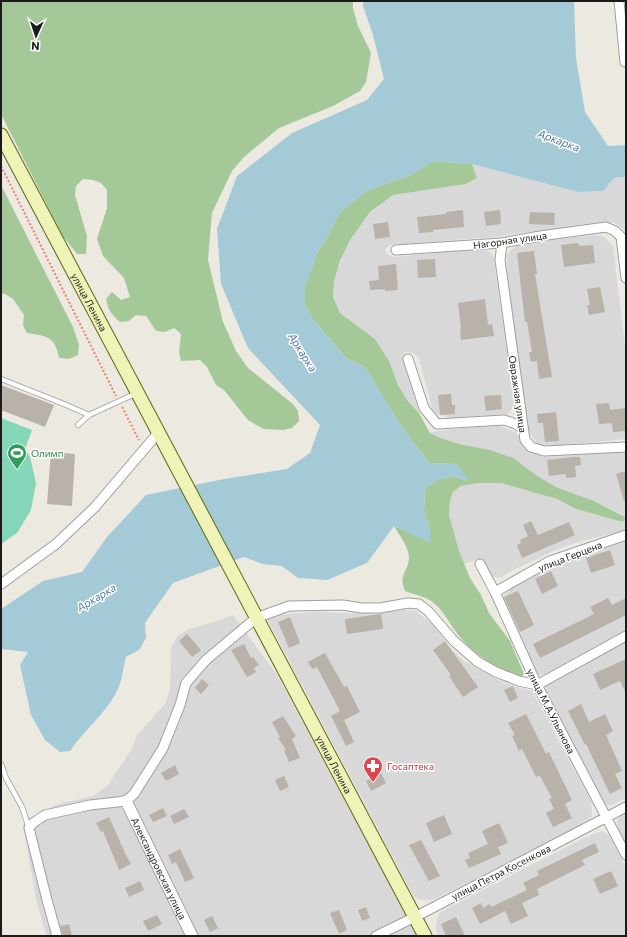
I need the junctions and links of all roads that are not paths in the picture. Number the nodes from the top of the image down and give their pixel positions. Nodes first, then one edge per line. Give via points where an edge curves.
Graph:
1 (619, 1) edge
2 (624, 38) edge
3 (625, 62) dead end
4 (1, 135) edge
5 (502, 243) junction
6 (396, 250) dead end
7 (626, 278) edge
8 (408, 359) dead end
9 (1, 379) edge
10 (138, 393) junction
11 (89, 415) junction
12 (78, 425) dead end
13 (522, 429) junction
14 (158, 433) junction
15 (626, 447) edge
16 (626, 535) edge
17 (480, 564) dead end
18 (1, 584) edge
19 (495, 592) junction
20 (256, 618) junction
21 (626, 636) edge
22 (537, 685) junction
23 (1, 764) edge
24 (126, 801) junction
25 (626, 807) edge
26 (606, 818) junction
27 (29, 828) junction
28 (626, 855) edge
29 (415, 917) junction
30 (57, 936) edge
31 (192, 936) edge
32 (376, 936) edge
33 (426, 936) edge

1 - 2 street
2 - 3 street
4 - 10 main road, улица Ленина
5 - 6 street, Нагорная улица
5 - 7 street, Нагорная улица via 606,227 621,237
5 - 13 street, Овражная улица via 500,260
8 - 13 street via 424,408 437,424 504,420
9 - 11 lane
10 - 11 lane
10 - 14 main road, улица Ленина
11 - 12 lane
13 - 15 street, Овражная улица via 525,440 531,447 544,451
14 - 18 street via 95,507 56,544
14 - 20 main road, улица Ленина
16 - 19 street, улица Герцена via 550,561
17 - 19 street, улица М.А.Ульянова
19 - 22 street, улица М.А.Ульянова
20 - 22 street via 289,606 343,605 380,608 408,603 419,604 478,662 519,681
20 - 24 street via 206,660 186,683 163,748 134,794
20 - 29 main road, улица Ленина
21 - 22 street
22 - 26 street, улица М.А.Ульянова
23 - 27 lane via 22,807
24 - 27 street via 90,805 45,815
24 - 31 street, Александровская улица
25 - 26 street, улица Петра Косенкова
26 - 28 street, улица М.А.Ульянова
26 - 29 street, улица Петра Косенкова
27 - 30 street
29 - 32 street, улица Петра Косенкова
29 - 33 main road, улица Ленина

